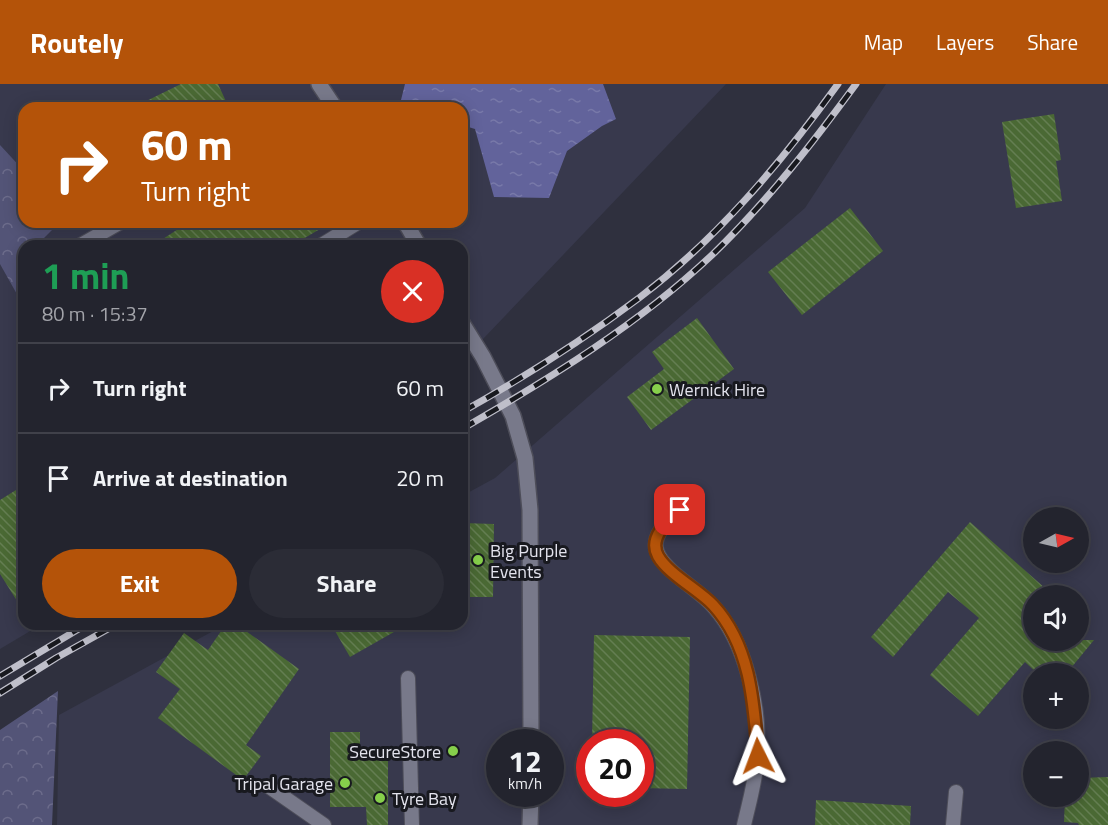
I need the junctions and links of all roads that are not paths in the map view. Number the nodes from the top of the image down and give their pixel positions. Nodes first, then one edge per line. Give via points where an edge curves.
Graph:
1 (319, 84) edge
2 (327, 102) edge
3 (110, 228) edge
4 (349, 228) edge
5 (90, 240) edge
6 (330, 240) edge
7 (468, 333) edge
8 (680, 510) dead end
9 (408, 678) dead end
10 (531, 729) edge
11 (268, 786) dead end
12 (956, 792) dead end
13 (531, 807) edge
14 (324, 825) edge
15 (412, 825) edge
16 (530, 825) edge
17 (744, 825) edge
18 (953, 825) edge

1 - 2 street
3 - 5 lane
4 - 6 lane
7 - 10 street via 513,416 525,458 530,510
8 - 17 lane via 664,524 655,544 658,556 713,605 748,668 758,756
9 - 15 lane
11 - 14 lane
12 - 18 lane
13 - 16 street

